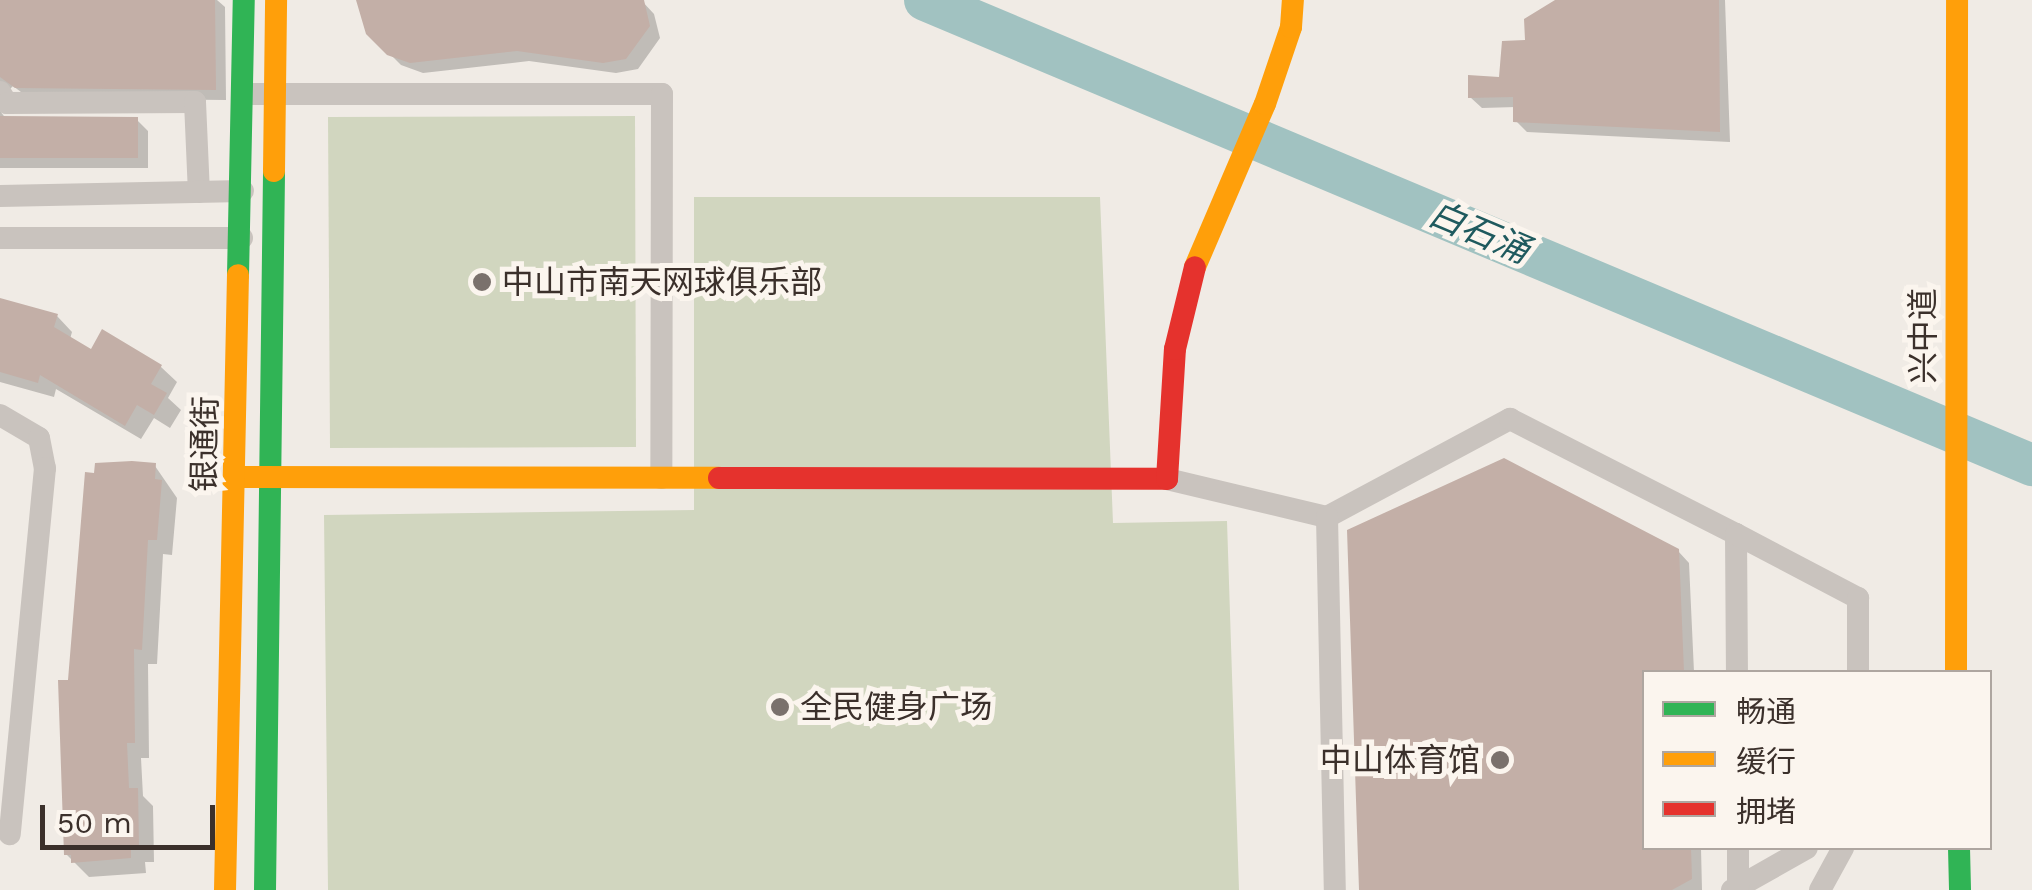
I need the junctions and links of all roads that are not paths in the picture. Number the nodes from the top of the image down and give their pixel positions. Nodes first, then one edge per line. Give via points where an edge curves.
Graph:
1 (244, 0) edge
2 (276, 0) edge
3 (1293, 0) edge
4 (1957, 0) edge
5 (0, 92) edge
6 (244, 94) junction
7 (274, 94) junction
8 (242, 191) junction
9 (199, 192) junction
10 (0, 196) edge
11 (0, 210) edge
12 (0, 229) edge
13 (0, 238) edge
14 (242, 238) junction
15 (0, 415) edge
16 (237, 477) junction
17 (271, 477) junction
18 (661, 478) junction
19 (1167, 479) junction
20 (1327, 516) junction
21 (1736, 534) junction
22 (1737, 670) edge
23 (1858, 670) edge
24 (1956, 670) edge
25 (10, 834) dead end
26 (1738, 850) edge
27 (1803, 850) edge
28 (1841, 850) edge
29 (1959, 850) edge
30 (223, 887) edge
31 (1735, 888) edge
32 (265, 890) edge
33 (1336, 890) edge
34 (1820, 890) edge
35 (1960, 890) edge

1 - 6 street, 银通街
2 - 7 street, 银通街
3 - 19 street via 1291,27 1265,104 1193,270 1175,349
4 - 24 street, 兴中道
5 - 9 street via 7,103 195,102
6 - 7 street
6 - 8 street, 银通街
7 - 17 street, 银通街
7 - 18 street via 662,94
8 - 9 street
8 - 14 street, 银通街
9 - 10 street
11 - 12 street
13 - 14 street
14 - 16 street, 银通街
15 - 25 street via 39,438 45,468
16 - 17 street
16 - 30 street, 银通街
17 - 18 street
17 - 32 street, 银通街
18 - 19 street
19 - 20 street
20 - 21 street via 1510,418
20 - 33 street
21 - 22 street
21 - 23 street via 1858,598
26 - 31 street
27 - 31 street
28 - 34 street
29 - 35 street

